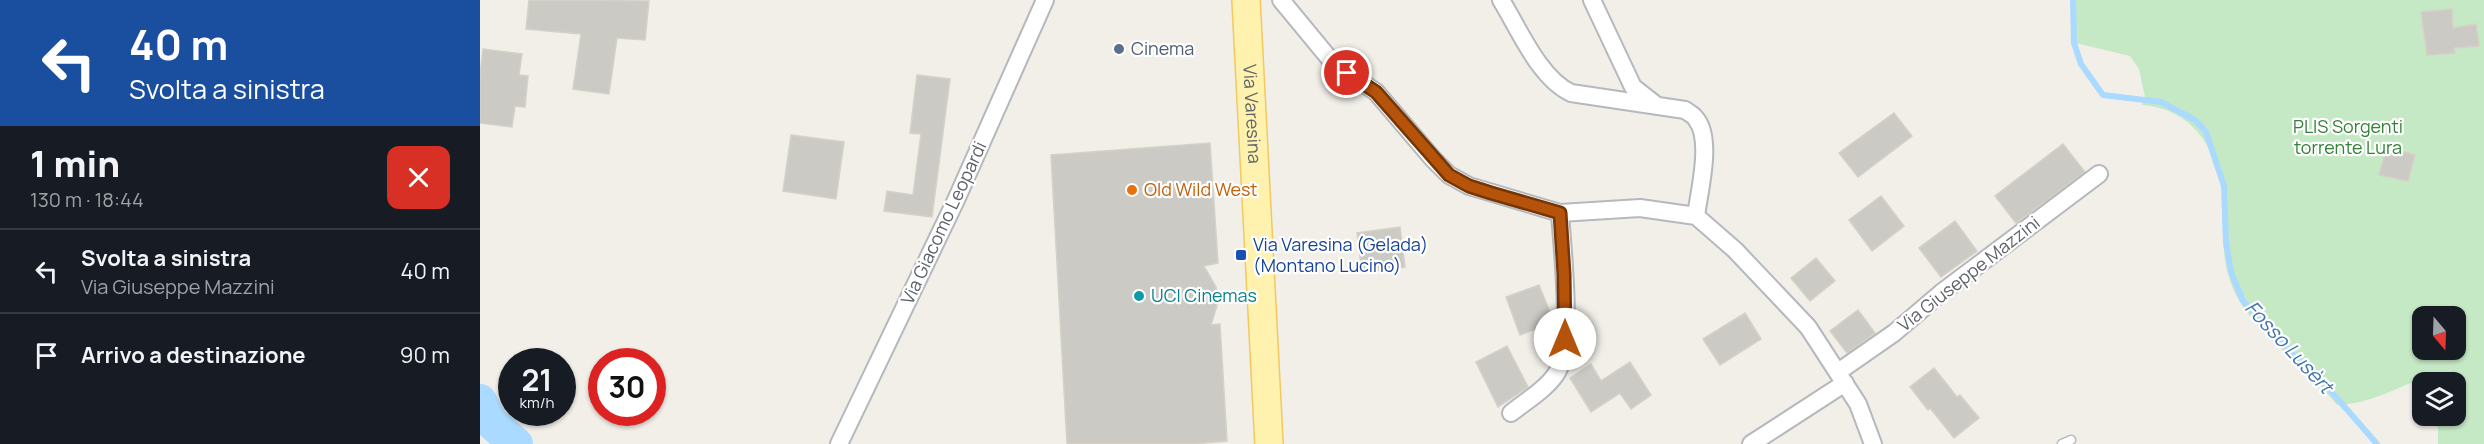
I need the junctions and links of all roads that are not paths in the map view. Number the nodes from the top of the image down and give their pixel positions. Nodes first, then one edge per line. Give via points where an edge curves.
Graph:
1 (1045, 0) edge
2 (1246, 0) edge
3 (1281, 0) edge
4 (1501, 0) edge
5 (1593, 0) edge
6 (1656, 106) junction
7 (2100, 174) dead end
8 (1560, 213) junction
9 (1696, 216) junction
10 (1841, 378) junction
11 (1511, 413) dead end
12 (2071, 440) dead end
13 (839, 444) edge
14 (1269, 444) edge
15 (1751, 444) edge
16 (1873, 444) edge
17 (2062, 444) edge

1 - 13 street, Via Giacomo Leopardi via 956,200
2 - 14 main road, Via Varesina
3 - 8 street via 1333,63 1376,92 1449,175 1480,189
4 - 6 street via 1558,87 1570,93
5 - 6 street via 1634,87
6 - 9 street via 1685,110 1696,118 1702,130 1704,150
7 - 10 street, Via Giuseppe Mazzini via 1941,293
8 - 9 street via 1640,208
8 - 11 street via 1565,311 1562,356 1558,372
9 - 10 street via 1735,250 1808,327
10 - 15 street, Via Giuseppe Mazzini
10 - 16 street via 1858,404
12 - 17 lane

